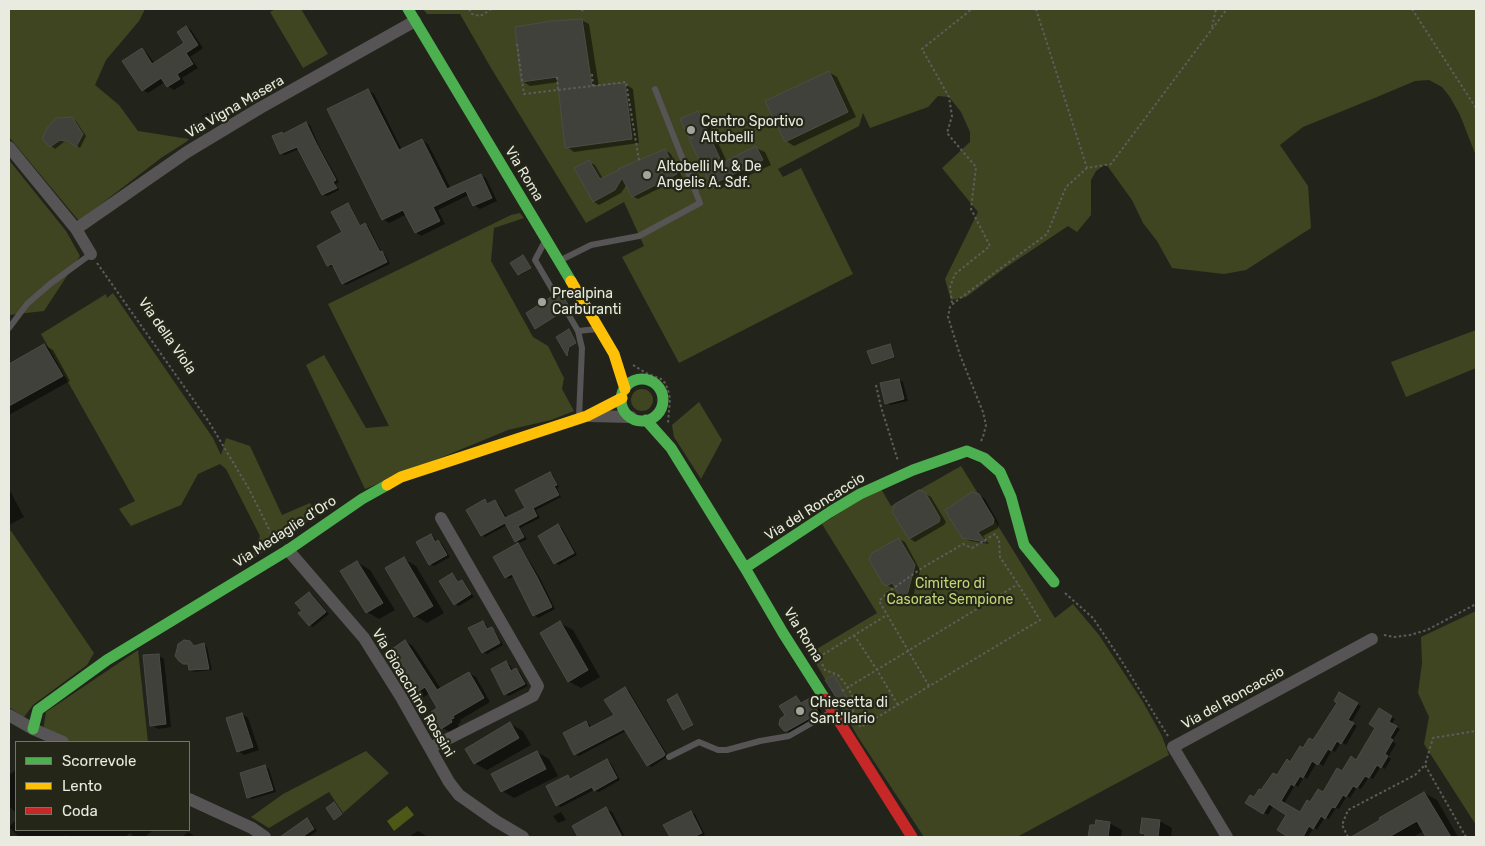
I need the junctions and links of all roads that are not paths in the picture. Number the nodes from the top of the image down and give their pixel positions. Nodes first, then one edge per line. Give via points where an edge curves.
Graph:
1 (408, 9) edge
2 (416, 21) junction
3 (654, 89) dead end
4 (9, 147) edge
5 (76, 229) junction
6 (545, 239) junction
7 (91, 254) joint
8 (558, 261) junction
9 (555, 294) dead end
10 (566, 310) dead end
11 (9, 328) edge
12 (598, 328) junction
13 (578, 331) junction
14 (614, 354) junction
15 (648, 380) junction
16 (623, 394) junction
17 (661, 408) junction
18 (583, 417) junction
19 (630, 417) junction
20 (646, 420) junction
21 (671, 448) junction
22 (441, 518) dead end
23 (285, 552) junction
24 (745, 568) junction
25 (1054, 582) road end
26 (1372, 639) road end
27 (832, 712) junction
28 (9, 715) edge
29 (33, 729) junction
30 (61, 741) edge
31 (430, 748) junction
32 (669, 757) dead end
33 (190, 799) edge
34 (265, 837) edge
35 (523, 837) edge
36 (912, 837) edge
37 (1227, 837) edge

1 - 2 street, Via Roma
2 - 5 street, Via Vigna Masera via 187,152
2 - 6 street, Via Roma
3 - 8 lane via 700,203 639,236 591,245
4 - 5 street
5 - 7 street
6 - 8 street, Via Roma
6 - 9 lane via 535,260
7 - 11 lane via 27,304
8 - 12 street, Via Roma
10 - 13 lane
12 - 13 lane
12 - 14 street, Via Roma
13 - 18 lane via 582,348
14 - 15 street, Via Roma
14 - 16 street, Via Roma
15 - 16 street via 635,380
15 - 17 street, Via Roma via 660,388 663,395
16 - 18 street, Via Medaglie d'Oro
16 - 19 street, Via Roma via 622,406
17 - 20 street
17 - 21 street, Via Roma
18 - 19 street, Via Medaglie d'Oro
18 - 23 street, Via Medaglie d'Oro via 402,477 362,498
19 - 20 street
20 - 21 street, Via Roma
21 - 24 street, Via Roma
22 - 31 street via 538,686 533,696
23 - 29 street, Via Medaglie d'Oro via 107,660 38,710
23 - 31 street, Via Gioacchino Rossini via 364,638
24 - 25 street, Via del Roncaccio via 876,486 967,451 984,458 1000,472 1012,497 1024,545
24 - 27 street, Via Roma
26 - 37 street, Via del Roncaccio via 1174,747
27 - 32 lane via 789,736 727,750 699,742
27 - 36 street, Via Roma
28 - 29 street
29 - 30 street
31 - 35 street, Via Gioacchino Rossini via 459,795
33 - 34 street

